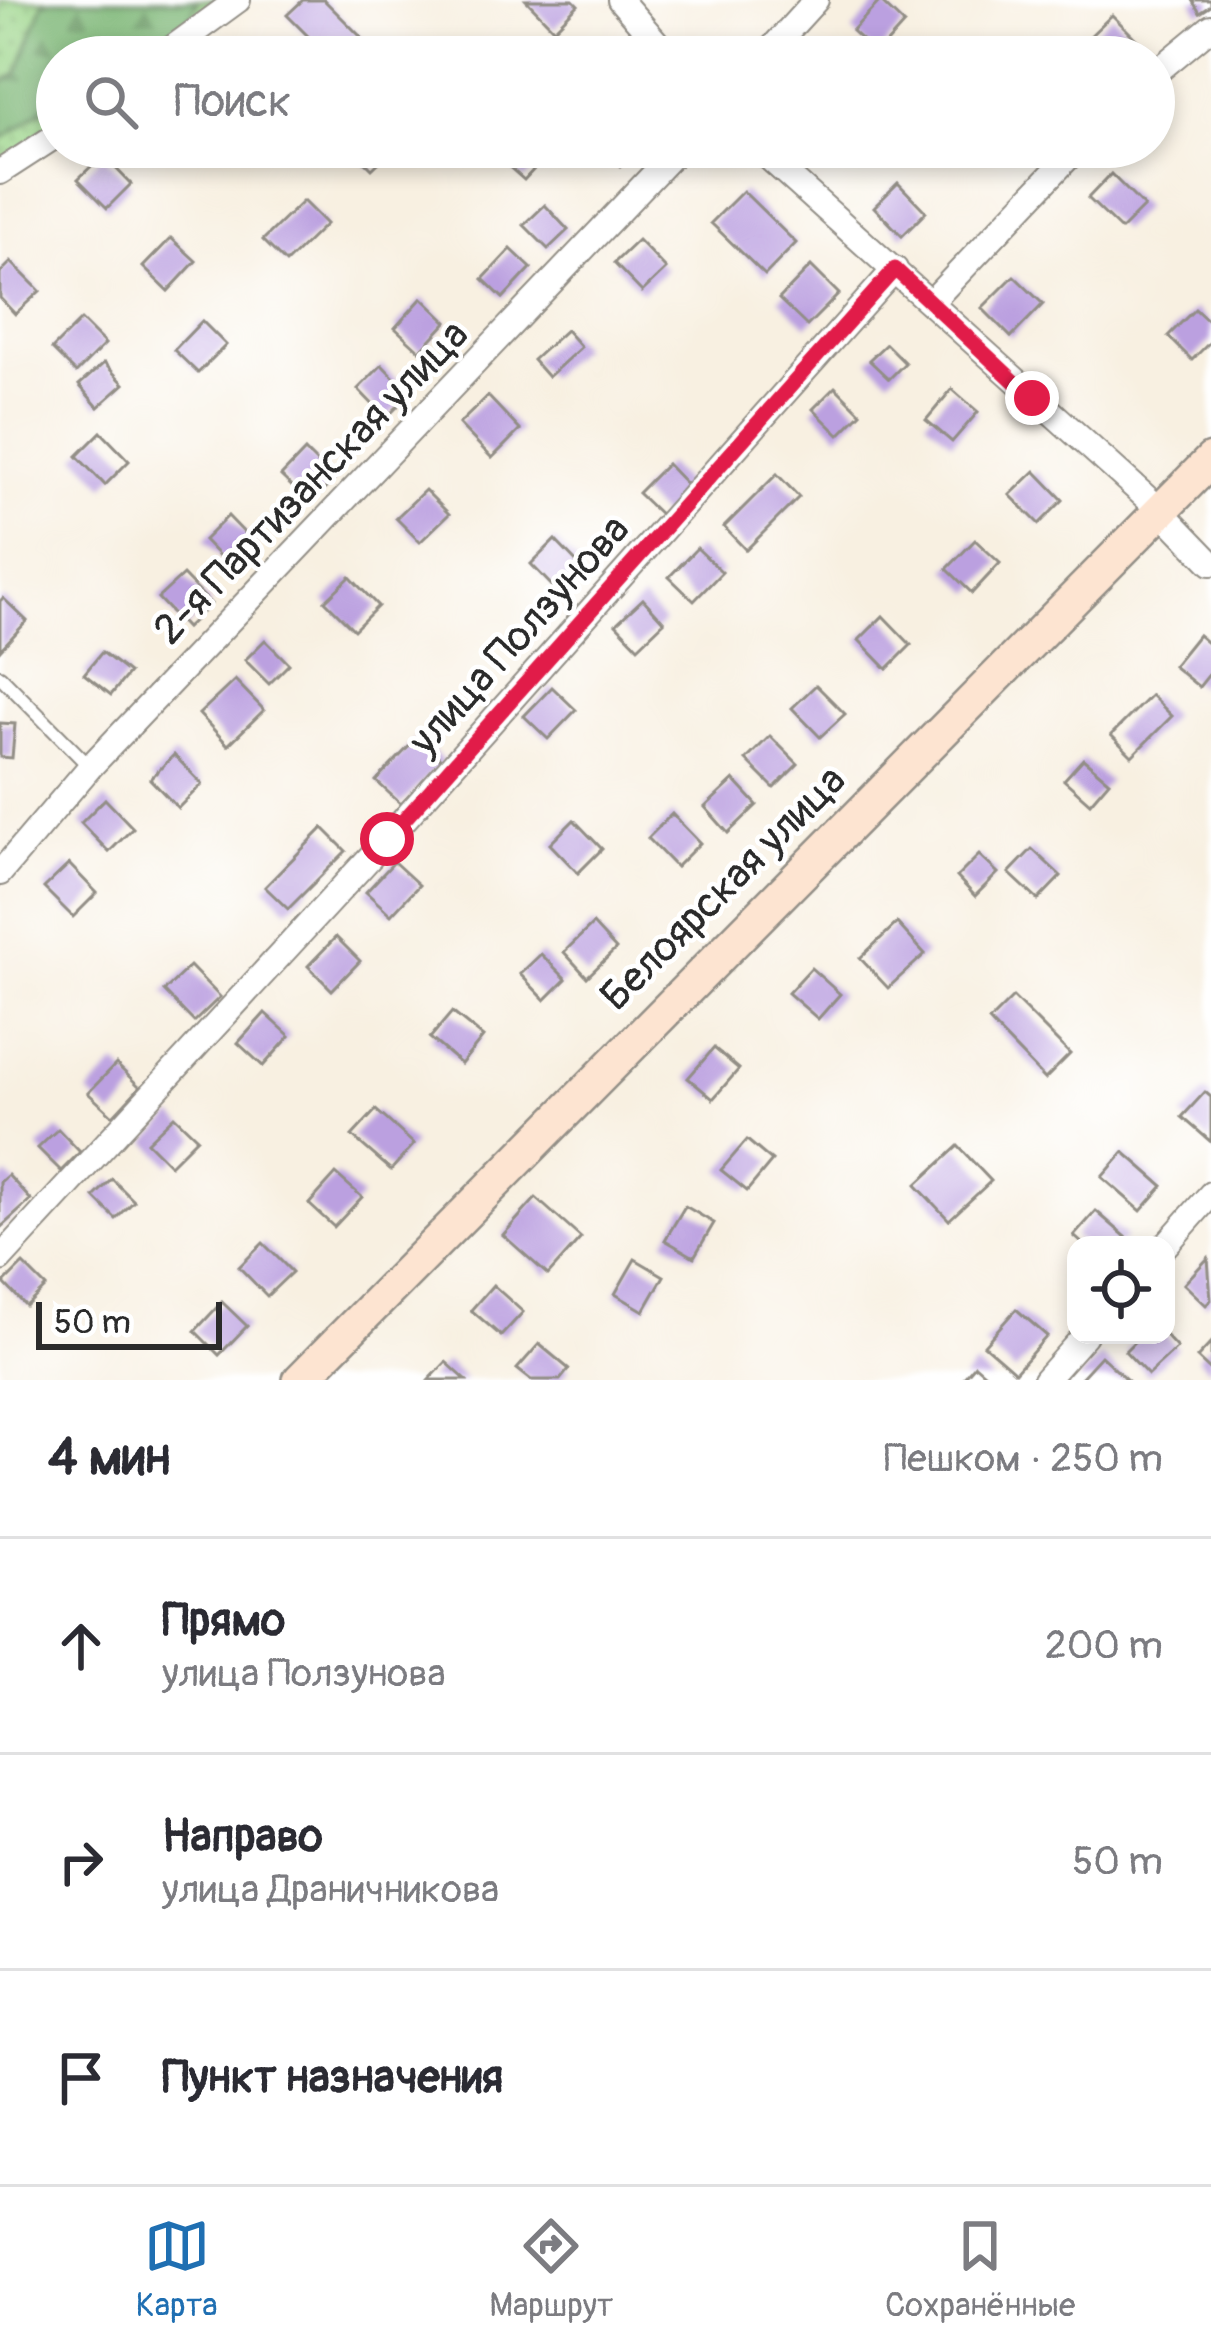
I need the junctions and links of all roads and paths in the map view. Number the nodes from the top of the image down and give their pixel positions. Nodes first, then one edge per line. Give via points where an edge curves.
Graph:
1 (238, 0) edge
2 (620, 0) edge
3 (816, 0) edge
4 (1211, 27) edge
5 (189, 36) edge
6 (651, 36) edge
7 (783, 36) edge
8 (1175, 57) edge
9 (36, 149) edge
10 (660, 168) edge
11 (781, 168) edge
12 (1058, 168) edge
13 (0, 172) edge
14 (895, 269) junction
15 (931, 302) junction
16 (1211, 460) edge
17 (1159, 509) junction
18 (1211, 563) edge
19 (0, 676) edge
20 (90, 767) junction
21 (0, 873) edge
22 (1211, 1194) edge
23 (1174, 1236) edge
24 (0, 1259) edge
25 (1077, 1344) edge
26 (300, 1380) edge
27 (1046, 1380) edge

1 - 5 street
2 - 6 street
3 - 7 street
4 - 8 street
9 - 13 street
10 - 20 street, 2-я Партизанская улица
11 - 14 street
12 - 15 street
14 - 15 street
14 - 24 street, улица Ползунова
15 - 17 street
16 - 17 street, Белоярская улица
17 - 18 street
17 - 26 street, Белоярская улица
19 - 20 lane
20 - 21 street, 2-я Партизанская улица
22 - 23 street
25 - 27 street

